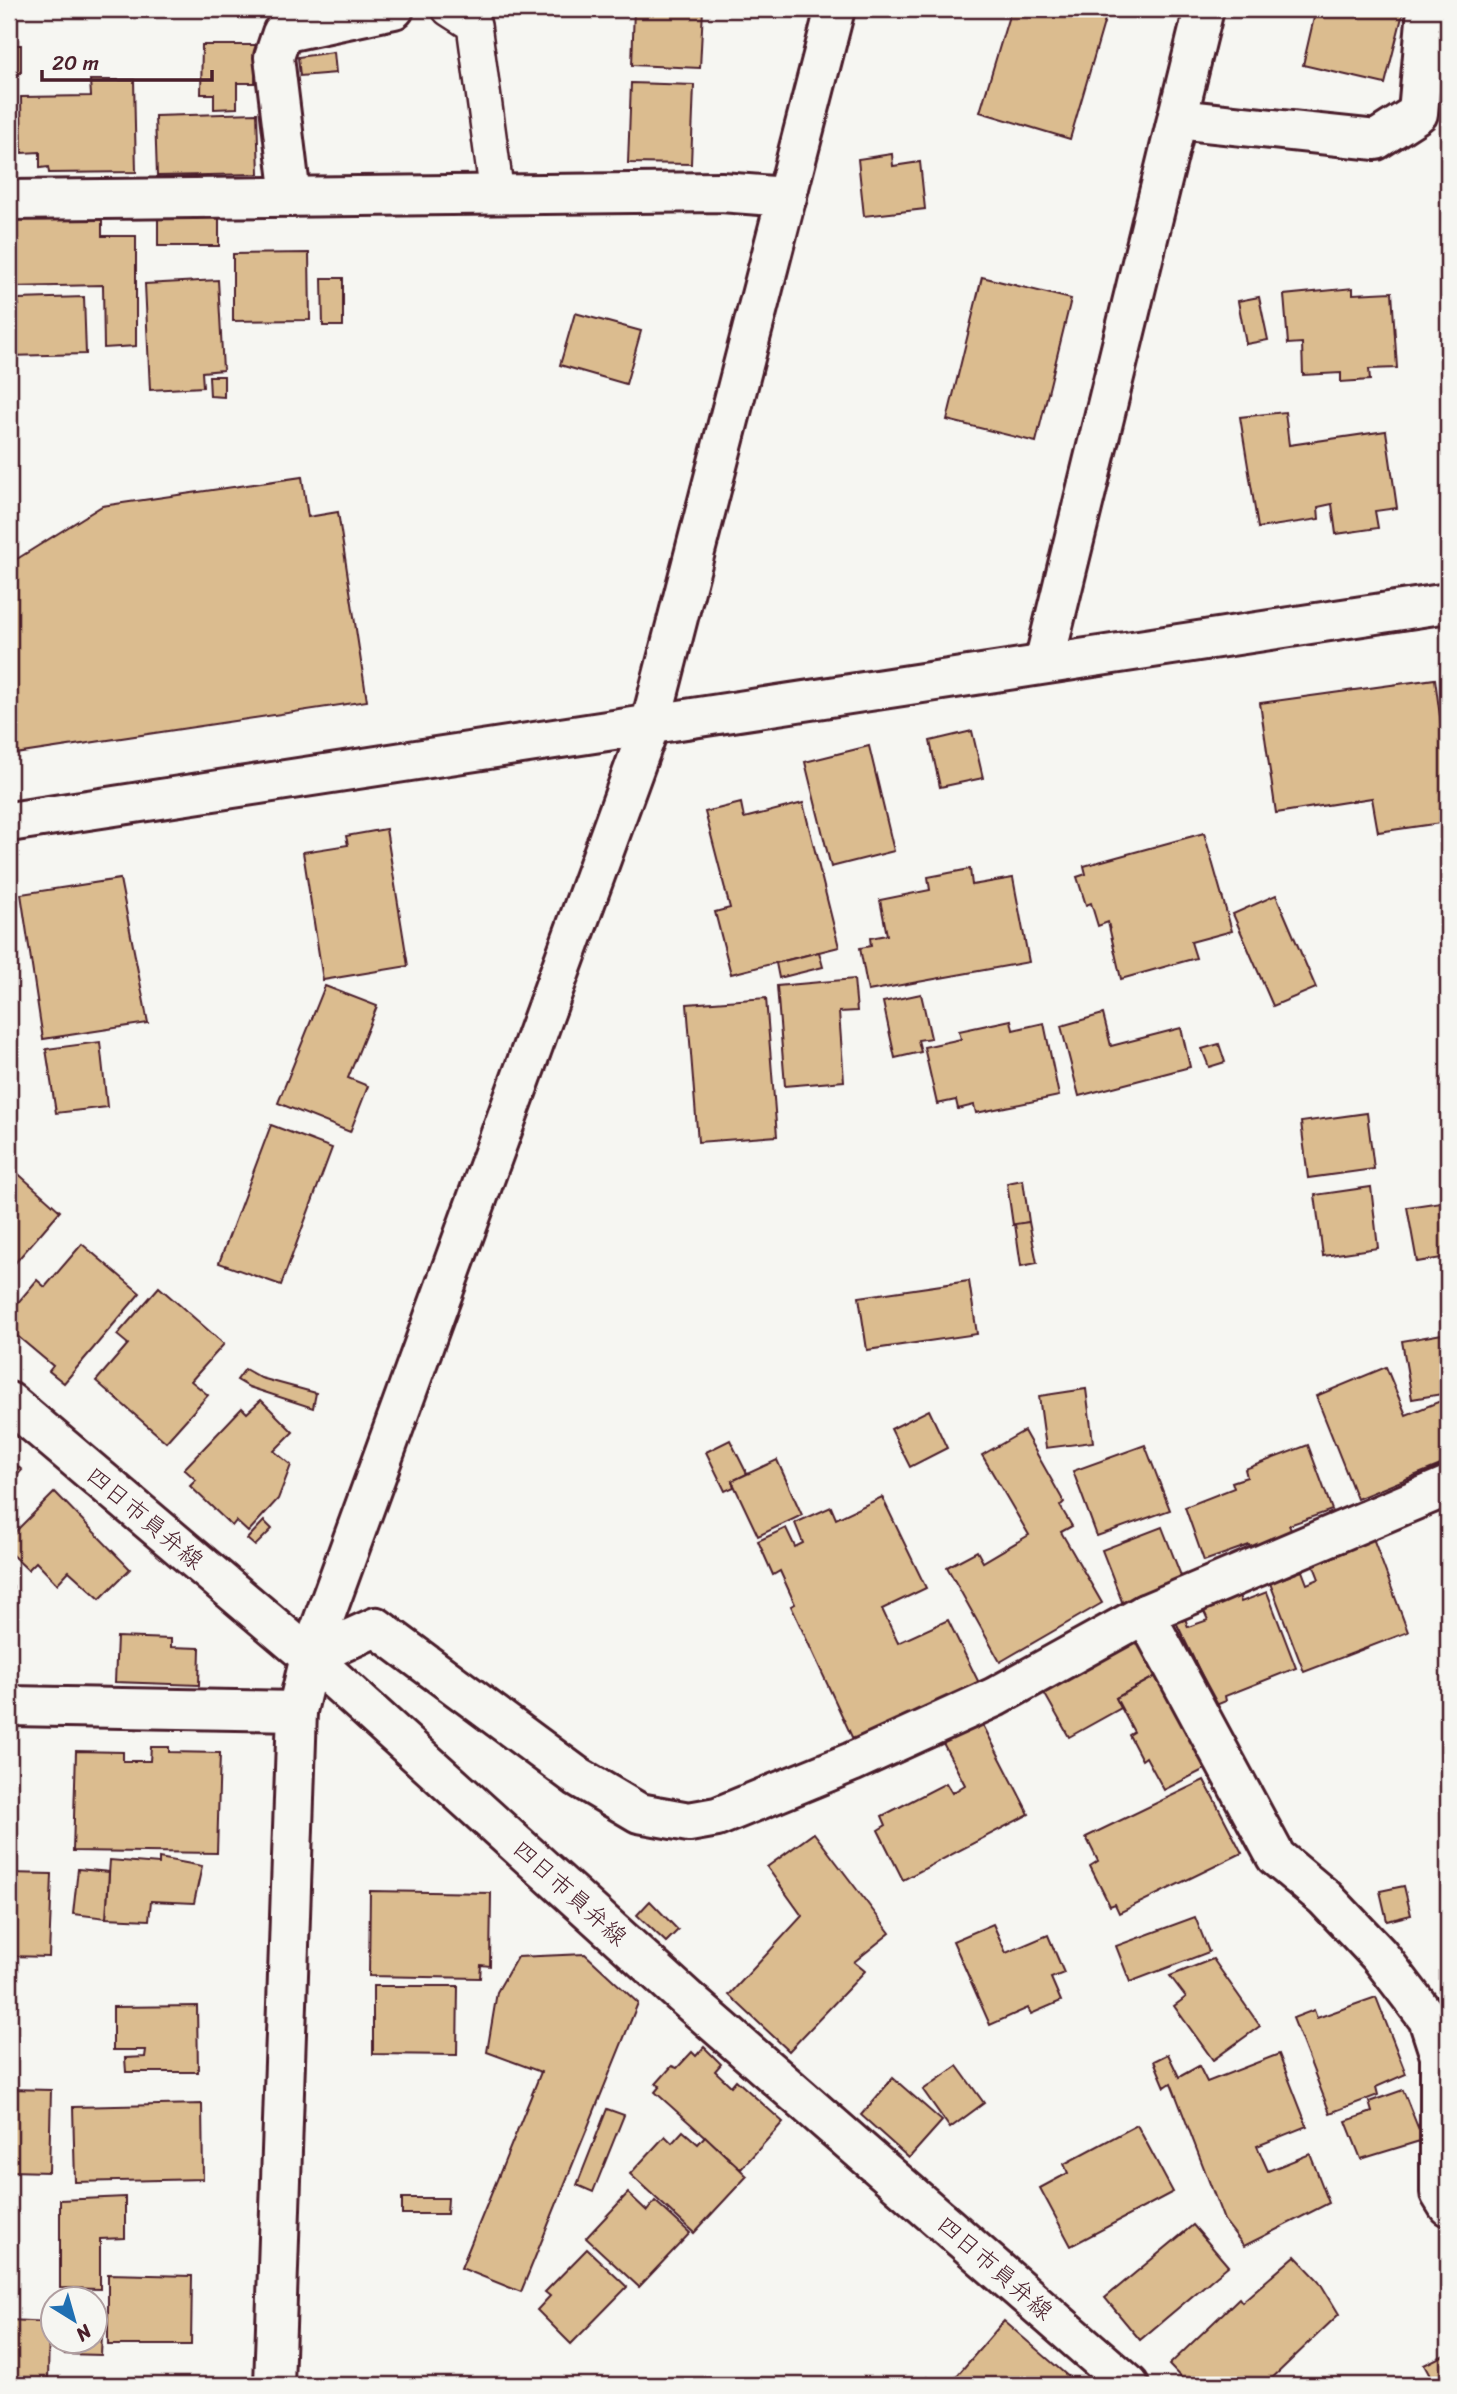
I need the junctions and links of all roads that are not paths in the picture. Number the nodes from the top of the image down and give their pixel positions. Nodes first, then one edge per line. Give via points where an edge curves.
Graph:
1 (394, 9) edge
2 (449, 9) edge
3 (835, 9) edge
4 (1204, 9) edge
5 (1427, 9) edge
6 (1177, 119) junction
7 (496, 195) junction
8 (291, 197) junction
9 (787, 197) junction
10 (9, 200) edge
11 (1448, 603) edge
12 (1044, 663) junction
13 (651, 722) junction
14 (9, 822) edge
15 (9, 1402) edge
16 (1448, 1486) edge
17 (1145, 1615) junction
18 (310, 1657) junction
19 (9, 1706) edge
20 (297, 1711) junction
21 (1444, 2055) edge
22 (1448, 2206) edge
23 (274, 2385) edge
24 (1129, 2385) edge

1 - 8 street via 282,33 274,57
2 - 7 lane via 474,25
3 - 9 street
4 - 6 street
5 - 6 street via 1418,113 1376,140
6 - 12 street
7 - 8 street
7 - 9 street via 721,192
8 - 10 street
9 - 13 street
11 - 12 street
12 - 13 street
13 - 14 street
13 - 18 street
15 - 18 street, 四日市員弁線
16 - 17 street
17 - 18 street via 995,1697 716,1817 689,1822 639,1813 578,1777 376,1627
17 - 21 street via 1276,1857 1325,1898 1379,1955 1428,2019
18 - 20 street
18 - 24 street, 四日市員弁線 via 687,1999
19 - 20 street
20 - 23 street
21 - 22 street via 1440,2193

